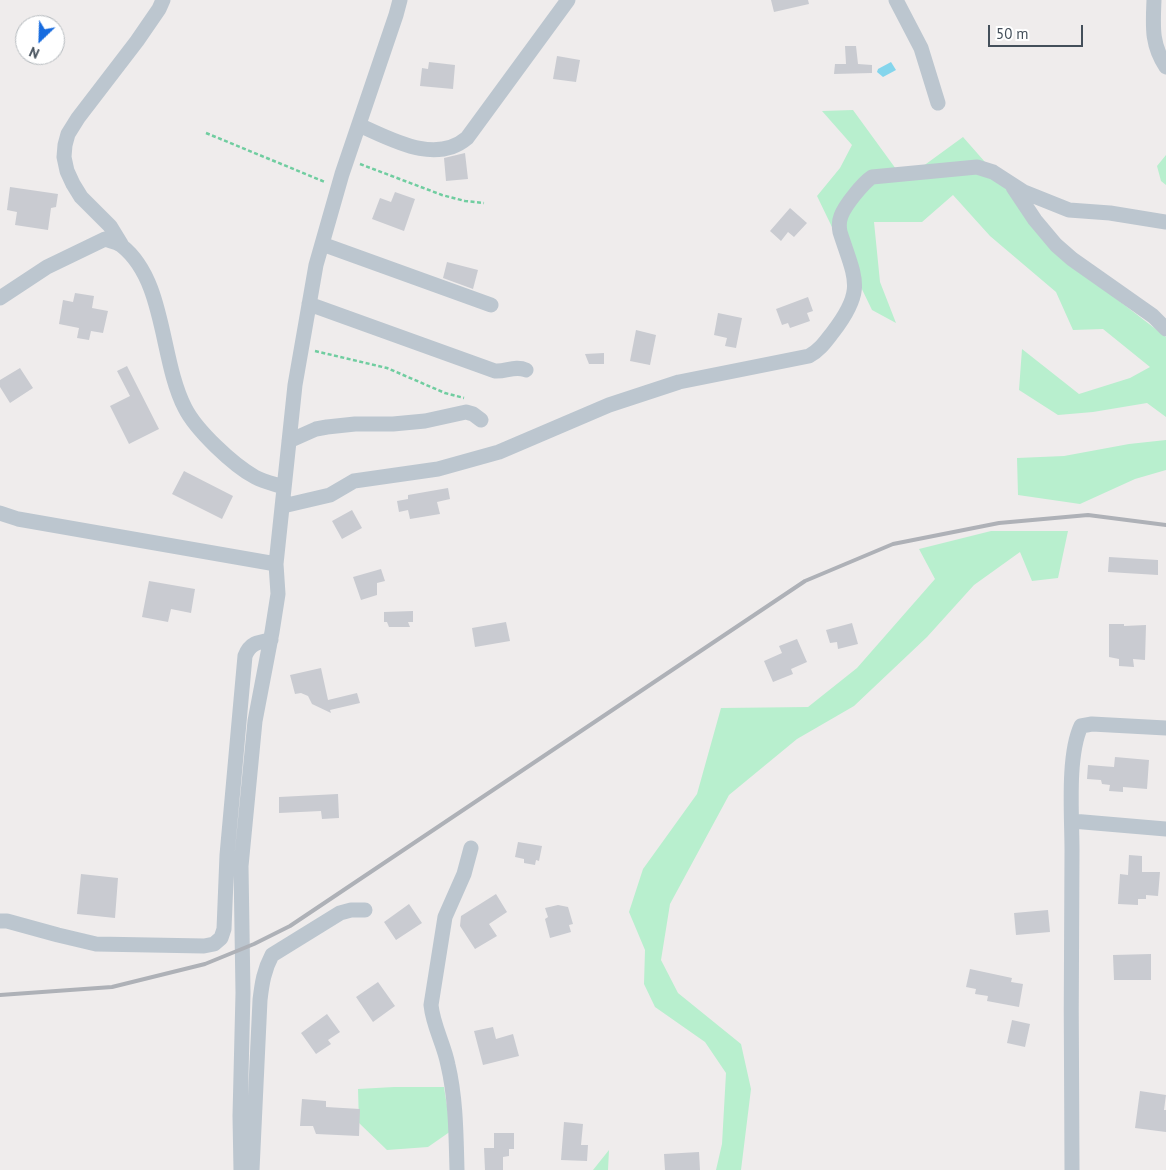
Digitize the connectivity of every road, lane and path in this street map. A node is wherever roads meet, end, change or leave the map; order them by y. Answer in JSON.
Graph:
{"nodes":[{"id":1,"x":163,"y":0,"type":"edge"},
{"id":2,"x":400,"y":0,"type":"edge"},
{"id":3,"x":568,"y":0,"type":"edge"},
{"id":4,"x":896,"y":0,"type":"edge"},
{"id":5,"x":1154,"y":0,"type":"edge"},
{"id":6,"x":1166,"y":67,"type":"edge"},
{"id":7,"x":938,"y":103,"type":"dead end"},
{"id":8,"x":359,"y":125,"type":"junction"},
{"id":9,"x":206,"y":133,"type":"dead end"},
{"id":10,"x":347,"y":159,"type":"junction"},
{"id":11,"x":1011,"y":184,"type":"junction"},
{"id":12,"x":338,"y":187,"type":"junction"},
{"id":13,"x":484,"y":203,"type":"dead end"},
{"id":14,"x":1166,"y":222,"type":"edge"},
{"id":15,"x":121,"y":244,"type":"junction"},
{"id":16,"x":322,"y":244,"type":"junction"},
{"id":17,"x":0,"y":298,"type":"edge"},
{"id":18,"x":309,"y":304,"type":"junction"},
{"id":19,"x":491,"y":305,"type":"dead end"},
{"id":20,"x":1166,"y":329,"type":"edge"},
{"id":21,"x":301,"y":352,"type":"junction"},
{"id":22,"x":526,"y":370,"type":"dead end"},
{"id":23,"x":469,"y":400,"type":"dead end"},
{"id":24,"x":481,"y":420,"type":"dead end"},
{"id":25,"x":289,"y":441,"type":"junction"},
{"id":26,"x":284,"y":487,"type":"junction"},
{"id":27,"x":283,"y":506,"type":"junction"},
{"id":28,"x":0,"y":513,"type":"edge"},
{"id":29,"x":276,"y":564,"type":"junction"},
{"id":30,"x":271,"y":640,"type":"junction"},
{"id":31,"x":1166,"y":728,"type":"edge"},
{"id":32,"x":1072,"y":821,"type":"junction"},
{"id":33,"x":1166,"y":829,"type":"edge"},
{"id":34,"x":471,"y":848,"type":"dead end"},
{"id":35,"x":365,"y":910,"type":"dead end"},
{"id":36,"x":0,"y":922,"type":"edge"},
{"id":37,"x":241,"y":1170,"type":"edge"},
{"id":38,"x":252,"y":1170,"type":"edge"},
{"id":39,"x":457,"y":1170,"type":"edge"},
{"id":40,"x":1072,"y":1170,"type":"edge"}],
"edges":[{"from":1,"to":15,"type":"street"},
{"from":2,"to":8,"type":"street"},
{"from":3,"to":8,"type":"street"},
{"from":4,"to":7,"type":"street"},
{"from":5,"to":6,"type":"street"},
{"from":8,"to":10,"type":"street"},
{"from":9,"to":12,"type":"path"},
{"from":10,"to":12,"type":"street"},
{"from":10,"to":13,"type":"path"},
{"from":11,"to":14,"type":"street"},
{"from":11,"to":20,"type":"street"},
{"from":11,"to":27,"type":"street"},
{"from":12,"to":16,"type":"street"},
{"from":15,"to":17,"type":"street"},
{"from":15,"to":26,"type":"street"},
{"from":16,"to":18,"type":"street"},
{"from":16,"to":19,"type":"street"},
{"from":18,"to":21,"type":"street"},
{"from":18,"to":22,"type":"street"},
{"from":21,"to":23,"type":"path"},
{"from":21,"to":25,"type":"street"},
{"from":24,"to":25,"type":"street"},
{"from":25,"to":26,"type":"street"},
{"from":26,"to":27,"type":"street"},
{"from":27,"to":29,"type":"street"},
{"from":28,"to":29,"type":"street"},
{"from":29,"to":30,"type":"street"},
{"from":30,"to":36,"type":"street"},
{"from":30,"to":37,"type":"street"},
{"from":31,"to":32,"type":"street"},
{"from":32,"to":33,"type":"street"},
{"from":32,"to":40,"type":"street"},
{"from":34,"to":39,"type":"street"},
{"from":35,"to":38,"type":"street"}]}
